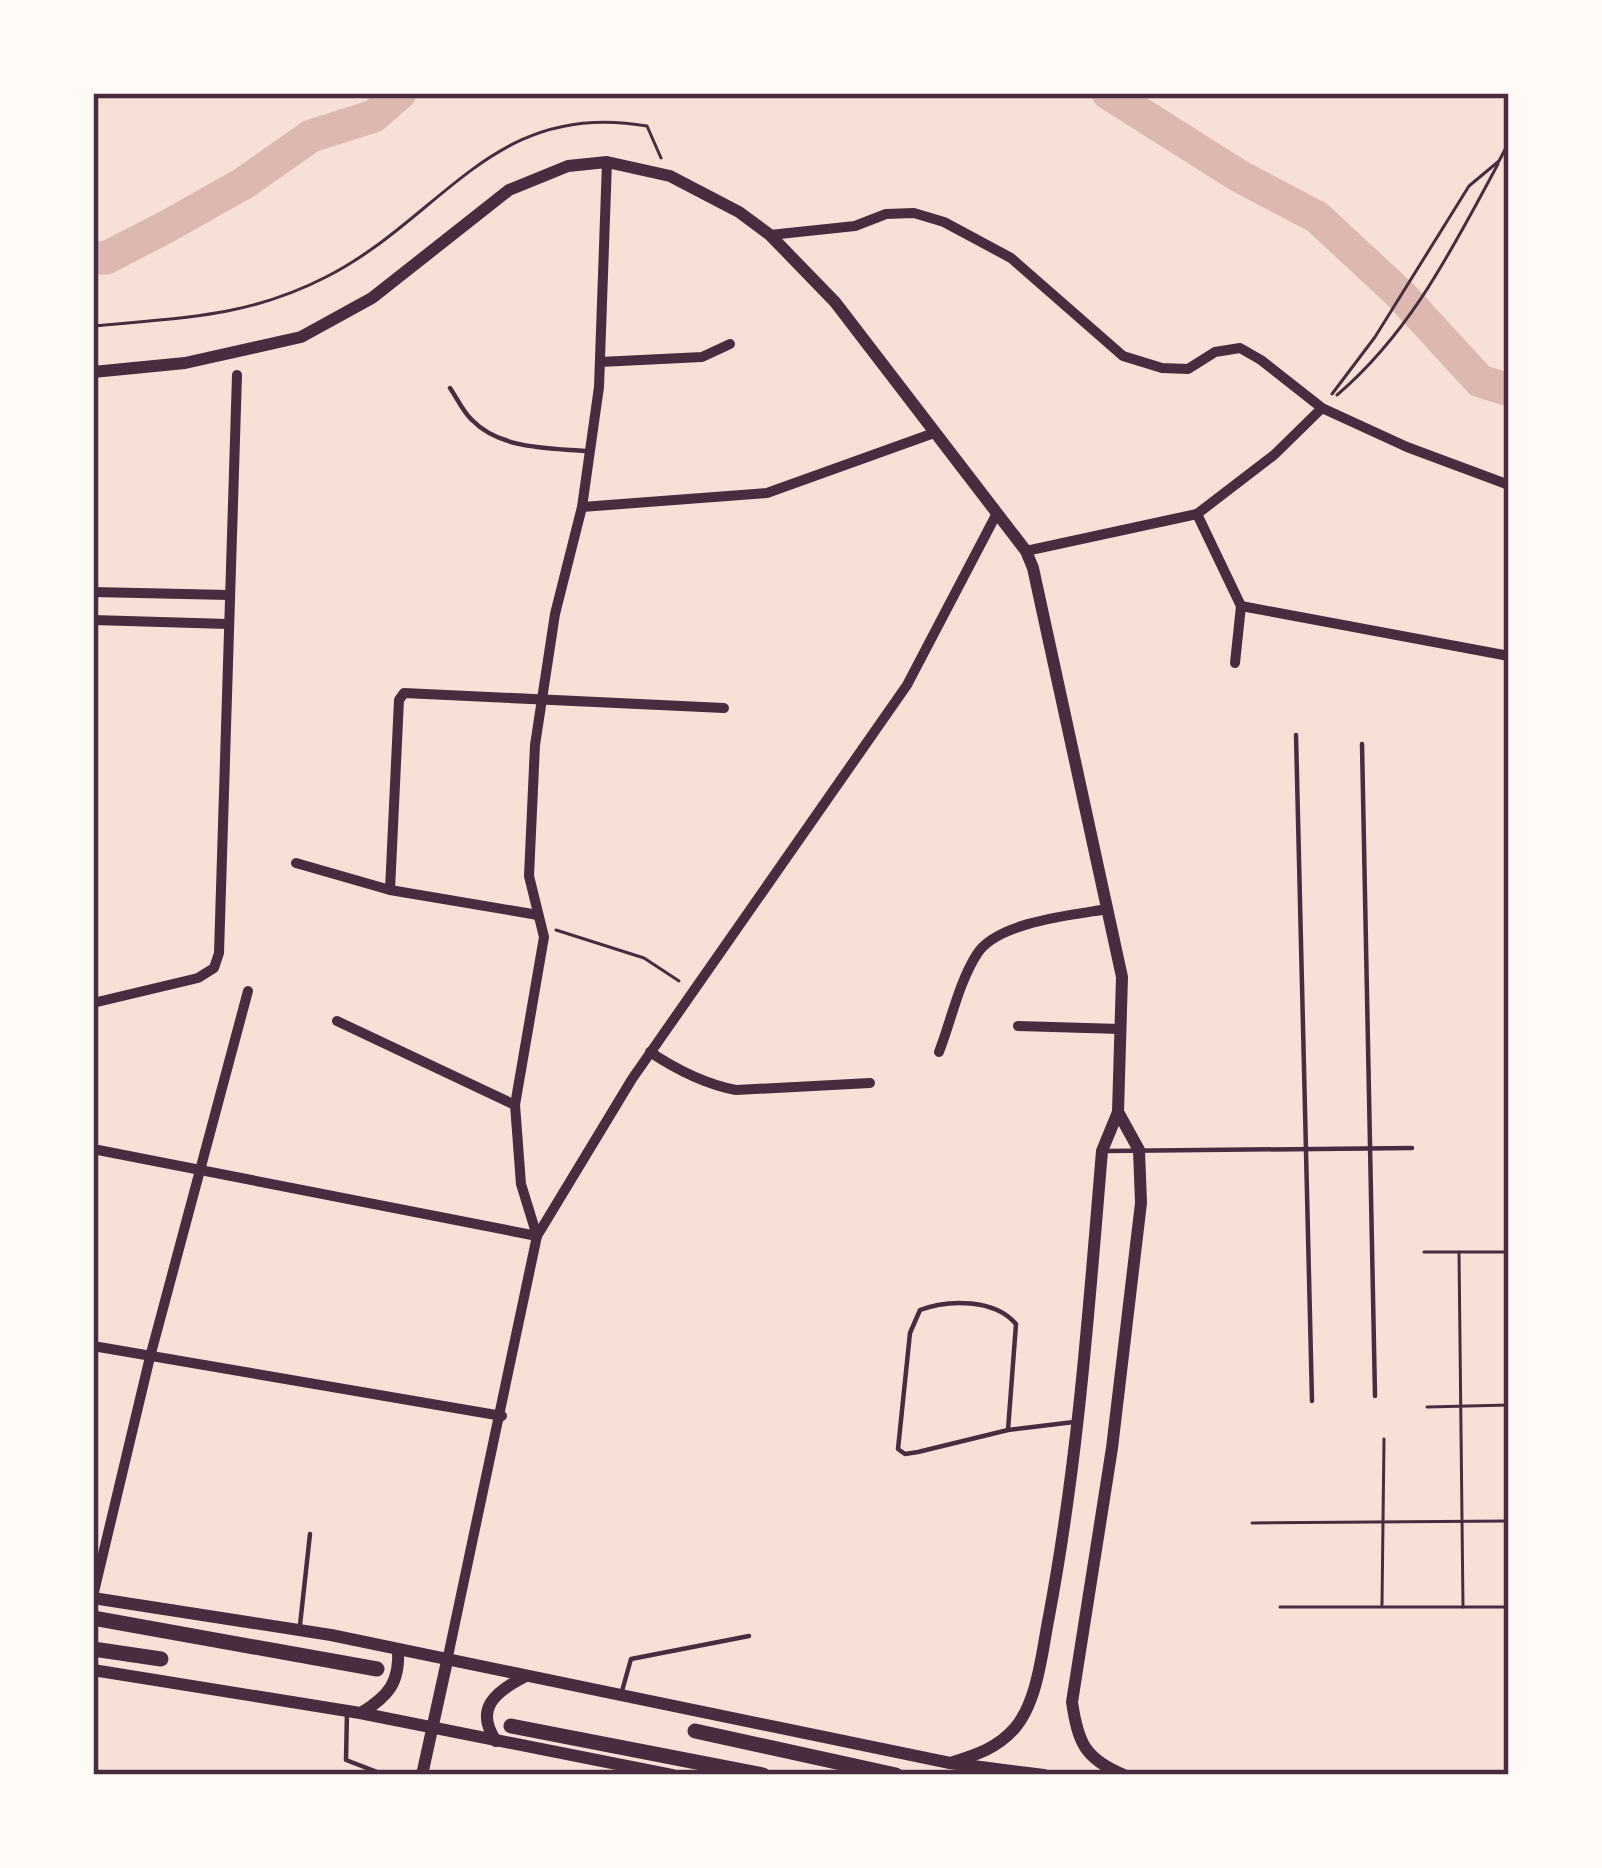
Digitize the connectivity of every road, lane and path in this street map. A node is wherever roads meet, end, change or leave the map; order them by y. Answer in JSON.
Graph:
{"nodes":[{"id":1,"x":1509,"y":142,"type":"edge"},
{"id":2,"x":1499,"y":161,"type":"junction"},
{"id":3,"x":607,"y":162,"type":"junction"},
{"id":4,"x":670,"y":176,"type":"junction"},
{"id":5,"x":770,"y":235,"type":"junction"},
{"id":6,"x":93,"y":326,"type":"edge"},
{"id":7,"x":730,"y":344,"type":"dead end"},
{"id":8,"x":600,"y":362,"type":"junction"},
{"id":9,"x":93,"y":372,"type":"edge"},
{"id":10,"x":237,"y":375,"type":"dead end"},
{"id":11,"x":450,"y":388,"type":"dead end"},
{"id":12,"x":1322,"y":408,"type":"junction"},
{"id":13,"x":934,"y":433,"type":"junction"},
{"id":14,"x":591,"y":451,"type":"junction"},
{"id":15,"x":1509,"y":485,"type":"edge"},
{"id":16,"x":581,"y":507,"type":"junction"},
{"id":17,"x":1197,"y":514,"type":"junction"},
{"id":18,"x":996,"y":515,"type":"junction"},
{"id":19,"x":1027,"y":550,"type":"junction"},
{"id":20,"x":93,"y":592,"type":"edge"},
{"id":21,"x":230,"y":595,"type":"junction"},
{"id":22,"x":1241,"y":606,"type":"junction"},
{"id":23,"x":93,"y":620,"type":"edge"},
{"id":24,"x":228,"y":624,"type":"junction"},
{"id":25,"x":1509,"y":656,"type":"edge"},
{"id":26,"x":1234,"y":663,"type":"dead end"},
{"id":27,"x":540,"y":698,"type":"junction"},
{"id":28,"x":724,"y":708,"type":"dead end"},
{"id":29,"x":1296,"y":734,"type":"dead end"},
{"id":30,"x":1362,"y":744,"type":"dead end"},
{"id":31,"x":296,"y":863,"type":"dead end"},
{"id":32,"x":390,"y":890,"type":"junction"},
{"id":33,"x":1108,"y":909,"type":"junction"},
{"id":34,"x":541,"y":920,"type":"junction"},
{"id":35,"x":248,"y":991,"type":"dead end"},
{"id":36,"x":694,"y":992,"type":"junction"},
{"id":37,"x":93,"y":1004,"type":"edge"},
{"id":38,"x":337,"y":1021,"type":"dead end"},
{"id":39,"x":1018,"y":1026,"type":"dead end"},
{"id":40,"x":1120,"y":1029,"type":"junction"},
{"id":41,"x":650,"y":1052,"type":"junction"},
{"id":42,"x":939,"y":1052,"type":"dead end"},
{"id":43,"x":870,"y":1083,"type":"dead end"},
{"id":44,"x":515,"y":1105,"type":"junction"},
{"id":45,"x":1118,"y":1112,"type":"junction"},
{"id":46,"x":1368,"y":1148,"type":"junction"},
{"id":47,"x":1412,"y":1148,"type":"dead end"},
{"id":48,"x":93,"y":1149,"type":"edge"},
{"id":49,"x":1138,"y":1150,"type":"junction"},
{"id":50,"x":1307,"y":1150,"type":"junction"},
{"id":51,"x":1102,"y":1151,"type":"junction"},
{"id":52,"x":199,"y":1170,"type":"junction"},
{"id":53,"x":537,"y":1236,"type":"junction"},
{"id":54,"x":1424,"y":1252,"type":"dead end"},
{"id":55,"x":1459,"y":1252,"type":"junction"},
{"id":56,"x":1509,"y":1252,"type":"edge"},
{"id":57,"x":93,"y":1346,"type":"edge"},
{"id":58,"x":150,"y":1357,"type":"junction"},
{"id":59,"x":1376,"y":1396,"type":"dead end"},
{"id":60,"x":1312,"y":1401,"type":"dead end"},
{"id":61,"x":1461,"y":1406,"type":"junction"},
{"id":62,"x":1509,"y":1406,"type":"edge"},
{"id":63,"x":1426,"y":1407,"type":"dead end"},
{"id":64,"x":502,"y":1416,"type":"junction"},
{"id":65,"x":1079,"y":1422,"type":"junction"},
{"id":66,"x":1008,"y":1430,"type":"junction"},
{"id":67,"x":1384,"y":1439,"type":"dead end"},
{"id":68,"x":1509,"y":1521,"type":"edge"},
{"id":69,"x":1383,"y":1522,"type":"junction"},
{"id":70,"x":1462,"y":1522,"type":"junction"},
{"id":71,"x":1252,"y":1523,"type":"dead end"},
{"id":72,"x":310,"y":1534,"type":"dead end"},
{"id":73,"x":93,"y":1597,"type":"edge"},
{"id":74,"x":1382,"y":1606,"type":"junction"},
{"id":75,"x":1463,"y":1606,"type":"junction"},
{"id":76,"x":1280,"y":1607,"type":"dead end"},
{"id":77,"x":1509,"y":1607,"type":"edge"},
{"id":78,"x":93,"y":1618,"type":"edge"},
{"id":79,"x":299,"y":1630,"type":"junction"},
{"id":80,"x":749,"y":1636,"type":"dead end"},
{"id":81,"x":93,"y":1649,"type":"edge"},
{"id":82,"x":398,"y":1649,"type":"junction"},
{"id":83,"x":161,"y":1659,"type":"dead end"},
{"id":84,"x":447,"y":1661,"type":"junction"},
{"id":85,"x":377,"y":1669,"type":"dead end"},
{"id":86,"x":93,"y":1670,"type":"edge"},
{"id":87,"x":525,"y":1677,"type":"junction"},
{"id":88,"x":621,"y":1697,"type":"junction"},
{"id":89,"x":354,"y":1712,"type":"junction"},
{"id":90,"x":511,"y":1726,"type":"dead end"},
{"id":91,"x":432,"y":1728,"type":"junction"},
{"id":92,"x":695,"y":1731,"type":"dead end"},
{"id":93,"x":496,"y":1741,"type":"junction"},
{"id":94,"x":950,"y":1763,"type":"junction"},
{"id":95,"x":385,"y":1775,"type":"edge"},
{"id":96,"x":422,"y":1775,"type":"edge"},
{"id":97,"x":672,"y":1775,"type":"edge"},
{"id":98,"x":763,"y":1775,"type":"edge"},
{"id":99,"x":896,"y":1775,"type":"edge"},
{"id":100,"x":1044,"y":1775,"type":"edge"},
{"id":101,"x":1124,"y":1775,"type":"edge"}],
"edges":[{"from":1,"to":2,"type":"path"},
{"from":2,"to":12,"type":"path"},
{"from":2,"to":12,"type":"path"},
{"from":3,"to":4,"type":"street"},
{"from":3,"to":8,"type":"street"},
{"from":3,"to":9,"type":"street"},
{"from":4,"to":5,"type":"street"},
{"from":4,"to":6,"type":"path"},
{"from":5,"to":12,"type":"street"},
{"from":5,"to":13,"type":"street"},
{"from":7,"to":8,"type":"street"},
{"from":8,"to":14,"type":"street"},
{"from":10,"to":21,"type":"street"},
{"from":11,"to":14,"type":"lane"},
{"from":12,"to":15,"type":"street"},
{"from":12,"to":17,"type":"street"},
{"from":13,"to":16,"type":"street"},
{"from":13,"to":18,"type":"street"},
{"from":14,"to":16,"type":"street"},
{"from":16,"to":27,"type":"street"},
{"from":17,"to":19,"type":"street"},
{"from":17,"to":22,"type":"street"},
{"from":18,"to":19,"type":"street"},
{"from":18,"to":36,"type":"street"},
{"from":19,"to":33,"type":"street"},
{"from":20,"to":21,"type":"street"},
{"from":21,"to":24,"type":"street"},
{"from":22,"to":25,"type":"street"},
{"from":22,"to":26,"type":"street"},
{"from":23,"to":24,"type":"street"},
{"from":24,"to":37,"type":"street"},
{"from":27,"to":28,"type":"street"},
{"from":27,"to":32,"type":"street"},
{"from":27,"to":34,"type":"street"},
{"from":29,"to":50,"type":"lane"},
{"from":30,"to":46,"type":"lane"},
{"from":31,"to":32,"type":"street"},
{"from":32,"to":34,"type":"street"},
{"from":33,"to":40,"type":"street"},
{"from":33,"to":42,"type":"street"},
{"from":34,"to":36,"type":"path"},
{"from":34,"to":44,"type":"street"},
{"from":35,"to":52,"type":"street"},
{"from":36,"to":41,"type":"street"},
{"from":38,"to":44,"type":"street"},
{"from":39,"to":40,"type":"street"},
{"from":40,"to":45,"type":"street"},
{"from":41,"to":43,"type":"street"},
{"from":41,"to":53,"type":"street"},
{"from":44,"to":53,"type":"street"},
{"from":45,"to":49,"type":"street"},
{"from":45,"to":51,"type":"street"},
{"from":46,"to":47,"type":"lane"},
{"from":46,"to":50,"type":"lane"},
{"from":46,"to":59,"type":"lane"},
{"from":48,"to":52,"type":"street"},
{"from":49,"to":50,"type":"lane"},
{"from":49,"to":51,"type":"lane"},
{"from":49,"to":101,"type":"street"},
{"from":50,"to":60,"type":"lane"},
{"from":51,"to":65,"type":"street"},
{"from":52,"to":53,"type":"street"},
{"from":52,"to":58,"type":"street"},
{"from":53,"to":64,"type":"street"},
{"from":54,"to":55,"type":"path"},
{"from":55,"to":56,"type":"path"},
{"from":55,"to":61,"type":"path"},
{"from":57,"to":58,"type":"street"},
{"from":58,"to":64,"type":"street"},
{"from":58,"to":73,"type":"street"},
{"from":61,"to":62,"type":"path"},
{"from":61,"to":63,"type":"path"},
{"from":61,"to":70,"type":"path"},
{"from":64,"to":84,"type":"street"},
{"from":65,"to":66,"type":"lane"},
{"from":65,"to":94,"type":"street"},
{"from":66,"to":66,"type":"lane"},
{"from":67,"to":69,"type":"path"},
{"from":68,"to":70,"type":"path"},
{"from":69,"to":70,"type":"path"},
{"from":69,"to":71,"type":"path"},
{"from":69,"to":74,"type":"path"},
{"from":70,"to":75,"type":"path"},
{"from":72,"to":79,"type":"lane"},
{"from":73,"to":79,"type":"street"},
{"from":74,"to":75,"type":"path"},
{"from":74,"to":76,"type":"path"},
{"from":75,"to":77,"type":"path"},
{"from":78,"to":85,"type":"main road"},
{"from":79,"to":82,"type":"street"},
{"from":80,"to":88,"type":"lane"},
{"from":81,"to":83,"type":"main road"},
{"from":82,"to":84,"type":"street"},
{"from":82,"to":89,"type":"street"},
{"from":84,"to":87,"type":"street"},
{"from":84,"to":91,"type":"street"},
{"from":86,"to":89,"type":"street"},
{"from":87,"to":88,"type":"street"},
{"from":87,"to":93,"type":"street"},
{"from":88,"to":94,"type":"street"},
{"from":89,"to":91,"type":"street"},
{"from":89,"to":95,"type":"lane"},
{"from":90,"to":98,"type":"main road"},
{"from":91,"to":93,"type":"street"},
{"from":91,"to":96,"type":"street"},
{"from":92,"to":99,"type":"main road"},
{"from":93,"to":97,"type":"street"},
{"from":94,"to":100,"type":"street"}]}
